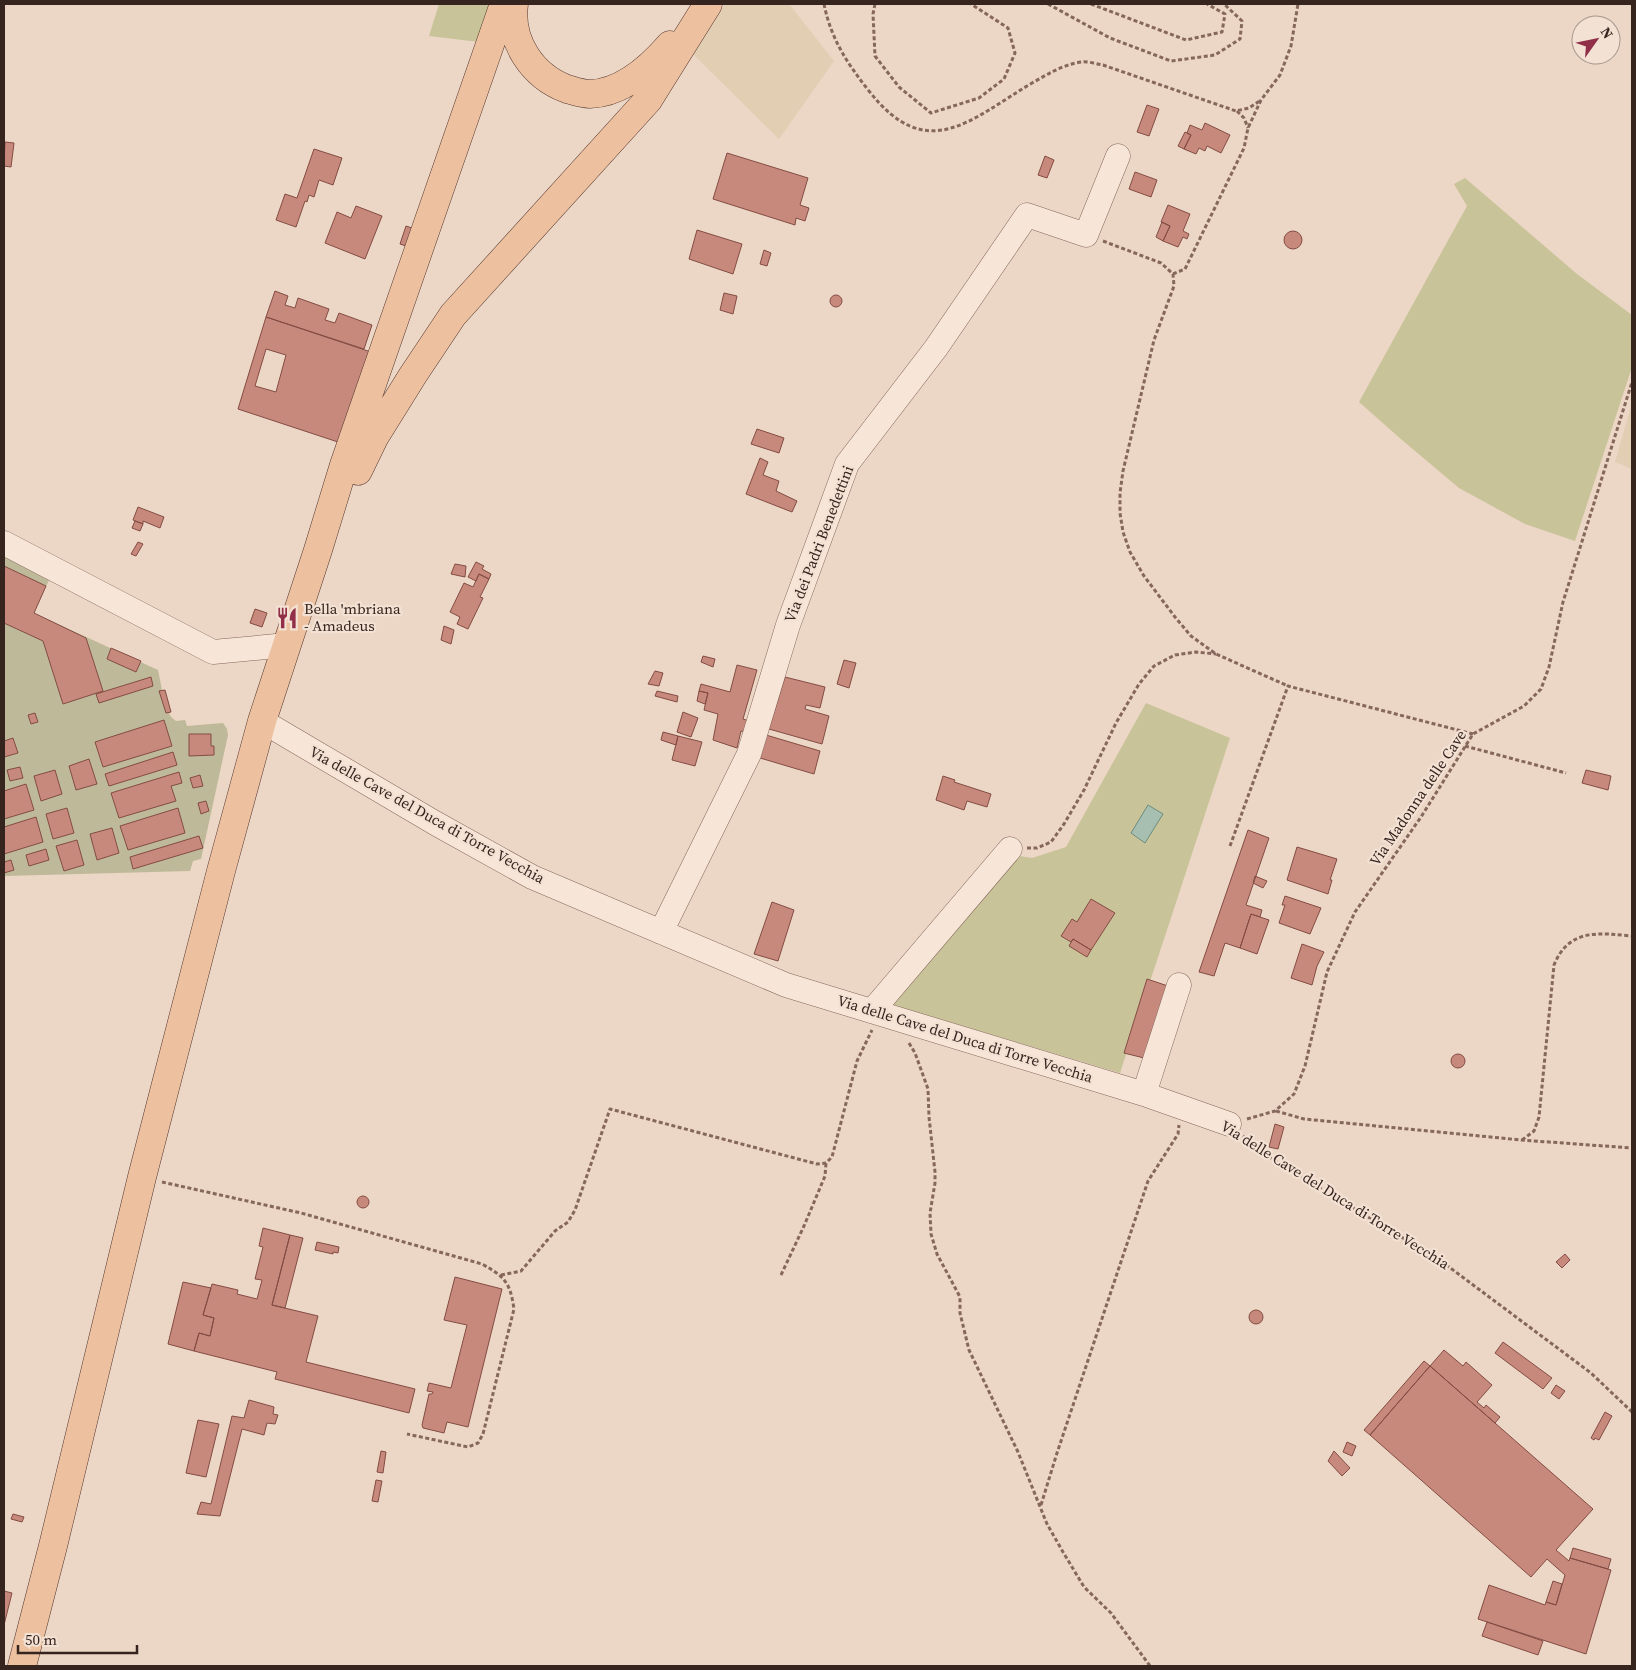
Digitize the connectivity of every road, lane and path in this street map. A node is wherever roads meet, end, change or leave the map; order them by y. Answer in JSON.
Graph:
{"nodes":[{"id":1,"x":504,"y":4,"type":"edge"},
{"id":2,"x":514,"y":4,"type":"edge"},
{"id":3,"x":707,"y":4,"type":"edge"},
{"id":4,"x":824,"y":4,"type":"edge"},
{"id":5,"x":875,"y":4,"type":"edge"},
{"id":6,"x":971,"y":4,"type":"edge"},
{"id":7,"x":1048,"y":4,"type":"edge"},
{"id":8,"x":1091,"y":4,"type":"edge"},
{"id":9,"x":1207,"y":4,"type":"edge"},
{"id":10,"x":1224,"y":4,"type":"edge"},
{"id":11,"x":1298,"y":4,"type":"edge"},
{"id":12,"x":1261,"y":100,"type":"junction"},
{"id":13,"x":1236,"y":111,"type":"junction"},
{"id":14,"x":1248,"y":128,"type":"junction"},
{"id":15,"x":1118,"y":156,"type":"dead end"},
{"id":16,"x":1086,"y":235,"type":"junction"},
{"id":17,"x":1173,"y":274,"type":"junction"},
{"id":18,"x":400,"y":303,"type":"junction"},
{"id":19,"x":438,"y":336,"type":"junction"},
{"id":20,"x":1632,"y":382,"type":"edge"},
{"id":21,"x":4,"y":543,"type":"edge"},
{"id":22,"x":318,"y":550,"type":"junction"},
{"id":23,"x":287,"y":645,"type":"junction"},
{"id":24,"x":1216,"y":654,"type":"junction"},
{"id":25,"x":1288,"y":686,"type":"junction"},
{"id":26,"x":262,"y":721,"type":"junction"},
{"id":27,"x":1473,"y":734,"type":"junction"},
{"id":28,"x":1465,"y":746,"type":"junction"},
{"id":29,"x":1566,"y":773,"type":"dead end"},
{"id":30,"x":1230,"y":846,"type":"dead end"},
{"id":31,"x":1010,"y":849,"type":"joint"},
{"id":32,"x":662,"y":932,"type":"junction"},
{"id":33,"x":1632,"y":936,"type":"edge"},
{"id":34,"x":1179,"y":985,"type":"dead end"},
{"id":35,"x":884,"y":1014,"type":"junction"},
{"id":36,"x":1144,"y":1094,"type":"junction"},
{"id":37,"x":1180,"y":1107,"type":"junction"},
{"id":38,"x":1275,"y":1111,"type":"junction"},
{"id":39,"x":1230,"y":1124,"type":"junction"},
{"id":40,"x":1521,"y":1140,"type":"junction"},
{"id":41,"x":1632,"y":1148,"type":"edge"},
{"id":42,"x":826,"y":1163,"type":"junction"},
{"id":43,"x":142,"y":1177,"type":"junction"},
{"id":44,"x":501,"y":1275,"type":"junction"},
{"id":45,"x":781,"y":1275,"type":"dead end"},
{"id":46,"x":1632,"y":1412,"type":"edge"},
{"id":47,"x":407,"y":1434,"type":"dead end"},
{"id":48,"x":1041,"y":1507,"type":"junction"},
{"id":49,"x":22,"y":1666,"type":"edge"},
{"id":50,"x":1150,"y":1666,"type":"edge"}],
"edges":[{"from":1,"to":18,"type":"main road"},
{"from":2,"to":3,"type":"main road"},
{"from":3,"to":19,"type":"main road"},
{"from":4,"to":13,"type":"path"},
{"from":5,"to":6,"type":"path"},
{"from":7,"to":10,"type":"path"},
{"from":8,"to":9,"type":"path"},
{"from":11,"to":12,"type":"path"},
{"from":12,"to":13,"type":"path"},
{"from":12,"to":14,"type":"path"},
{"from":13,"to":14,"type":"path"},
{"from":14,"to":17,"type":"path"},
{"from":15,"to":16,"type":"street"},
{"from":16,"to":17,"type":"path"},
{"from":16,"to":32,"type":"street","name":"Via dei Padri Benedettini"},
{"from":17,"to":24,"type":"path"},
{"from":18,"to":19,"type":"main road"},
{"from":18,"to":22,"type":"main road"},
{"from":19,"to":22,"type":"main road"},
{"from":20,"to":27,"type":"path","name":"Via Madonna delle Cave"},
{"from":21,"to":23,"type":"street"},
{"from":22,"to":23,"type":"main road"},
{"from":23,"to":26,"type":"main road"},
{"from":24,"to":25,"type":"path"},
{"from":24,"to":31,"type":"path"},
{"from":25,"to":27,"type":"path"},
{"from":25,"to":30,"type":"path"},
{"from":26,"to":32,"type":"street","name":"Via delle Cave del Duca di Torre Vecchia"},
{"from":26,"to":43,"type":"main road"},
{"from":27,"to":28,"type":"path","name":"Via Madonna delle Cave"},
{"from":28,"to":29,"type":"path"},
{"from":28,"to":38,"type":"path","name":"Via Madonna delle Cave"},
{"from":31,"to":35,"type":"street"},
{"from":32,"to":35,"type":"street","name":"Via delle Cave del Duca di Torre Vecchia"},
{"from":33,"to":40,"type":"path"},
{"from":34,"to":36,"type":"street"},
{"from":35,"to":36,"type":"street","name":"Via delle Cave del Duca di Torre Vecchia"},
{"from":35,"to":42,"type":"path"},
{"from":35,"to":48,"type":"path"},
{"from":36,"to":37,"type":"street","name":"Via delle Cave del Duca di Torre Vecchia"},
{"from":37,"to":39,"type":"street","name":"Via delle Cave del Duca di Torre Vecchia"},
{"from":37,"to":48,"type":"path"},
{"from":38,"to":39,"type":"path","name":"Via Madonna delle Cave"},
{"from":38,"to":40,"type":"path"},
{"from":39,"to":46,"type":"path","name":"Via delle Cave del Duca di Torre Vecchia"},
{"from":40,"to":41,"type":"path"},
{"from":42,"to":44,"type":"path"},
{"from":42,"to":45,"type":"path"},
{"from":43,"to":44,"type":"path"},
{"from":43,"to":49,"type":"main road"},
{"from":44,"to":47,"type":"path"},
{"from":48,"to":50,"type":"path"}]}
